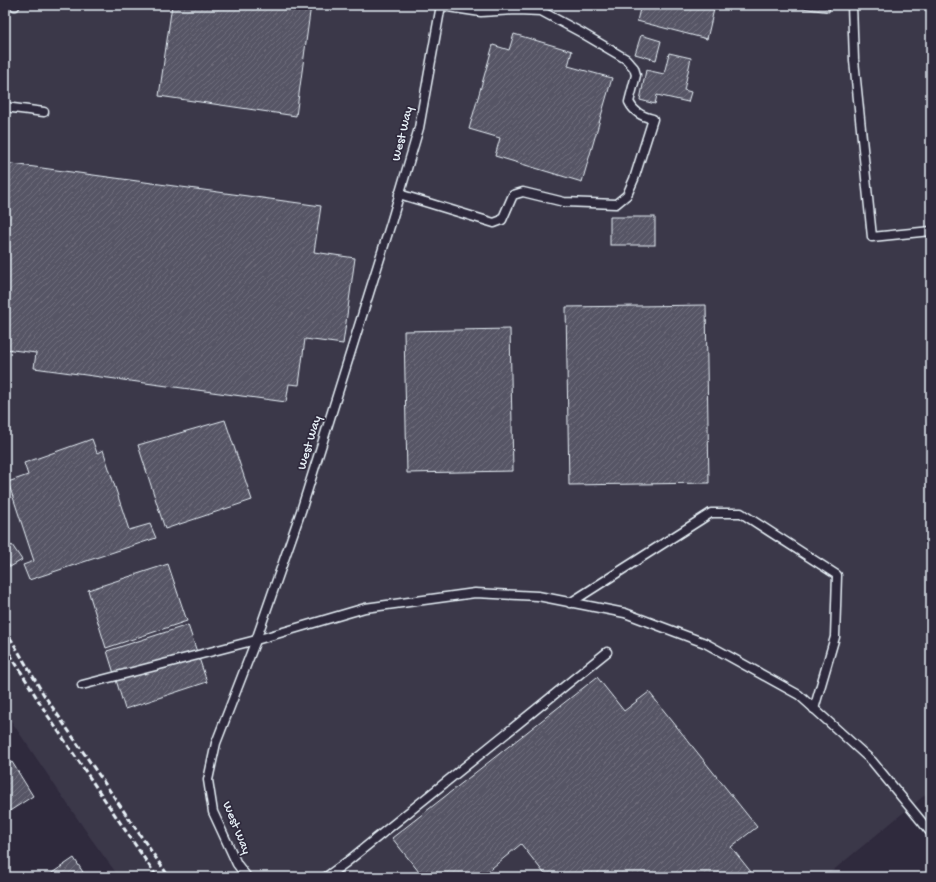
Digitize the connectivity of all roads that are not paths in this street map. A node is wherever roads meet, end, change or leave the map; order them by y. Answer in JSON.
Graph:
{"nodes":[{"id":1,"x":852,"y":5,"type":"edge"},
{"id":2,"x":441,"y":6,"type":"edge"},
{"id":3,"x":5,"y":107,"type":"edge"},
{"id":4,"x":44,"y":112,"type":"dead end"},
{"id":5,"x":399,"y":194,"type":"junction"},
{"id":6,"x":931,"y":231,"type":"edge"},
{"id":7,"x":570,"y":603,"type":"junction"},
{"id":8,"x":256,"y":640,"type":"junction"},
{"id":9,"x":607,"y":652,"type":"dead end"},
{"id":10,"x":82,"y":685,"type":"dead end"},
{"id":11,"x":814,"y":709,"type":"junction"},
{"id":12,"x":931,"y":833,"type":"edge"},
{"id":13,"x":248,"y":877,"type":"edge"},
{"id":14,"x":326,"y":877,"type":"edge"}],
"edges":[{"from":1,"to":6,"type":"lane"},
{"from":2,"to":5,"type":"lane","name":"West Way"},
{"from":2,"to":5,"type":"lane"},
{"from":3,"to":4,"type":"lane"},
{"from":5,"to":8,"type":"lane","name":"West Way"},
{"from":7,"to":8,"type":"lane"},
{"from":7,"to":11,"type":"lane"},
{"from":7,"to":11,"type":"lane"},
{"from":8,"to":10,"type":"lane"},
{"from":8,"to":13,"type":"lane","name":"West Way"},
{"from":9,"to":14,"type":"lane"},
{"from":11,"to":12,"type":"lane"}]}
